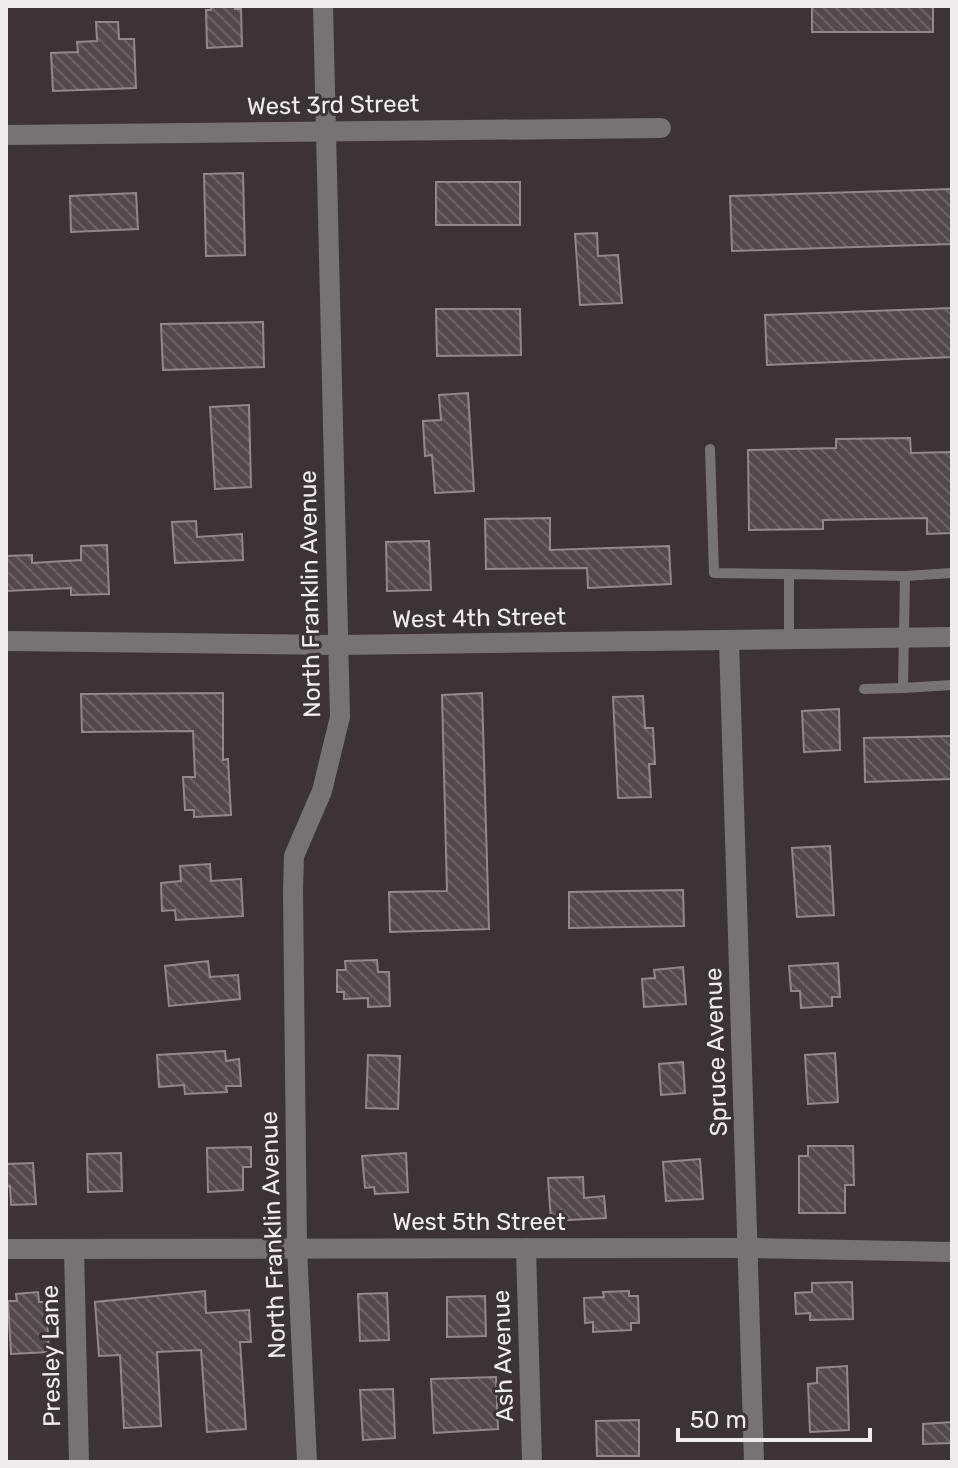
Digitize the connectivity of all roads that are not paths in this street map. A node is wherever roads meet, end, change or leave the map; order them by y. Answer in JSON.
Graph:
{"nodes":[{"id":1,"x":323,"y":6,"type":"edge"},
{"id":2,"x":661,"y":128,"type":"dead end"},
{"id":3,"x":326,"y":131,"type":"junction"},
{"id":4,"x":6,"y":135,"type":"edge"},
{"id":5,"x":710,"y":449,"type":"dead end"},
{"id":6,"x":952,"y":573,"type":"edge"},
{"id":7,"x":789,"y":574,"type":"junction"},
{"id":8,"x":905,"y":576,"type":"junction"},
{"id":9,"x":952,"y":637,"type":"edge"},
{"id":10,"x":904,"y":638,"type":"junction"},
{"id":11,"x":789,"y":639,"type":"junction"},
{"id":12,"x":6,"y":641,"type":"edge"},
{"id":13,"x":729,"y":641,"type":"junction"},
{"id":14,"x":338,"y":645,"type":"junction"},
{"id":15,"x":952,"y":685,"type":"edge"},
{"id":16,"x":903,"y":688,"type":"junction"},
{"id":17,"x":864,"y":689,"type":"dead end"},
{"id":18,"x":297,"y":1248,"type":"junction"},
{"id":19,"x":526,"y":1248,"type":"junction"},
{"id":20,"x":748,"y":1248,"type":"junction"},
{"id":21,"x":6,"y":1249,"type":"edge"},
{"id":22,"x":74,"y":1250,"type":"junction"},
{"id":23,"x":952,"y":1252,"type":"edge"},
{"id":24,"x":79,"y":1462,"type":"edge"},
{"id":25,"x":307,"y":1462,"type":"edge"},
{"id":26,"x":532,"y":1462,"type":"edge"},
{"id":27,"x":754,"y":1462,"type":"edge"}],
"edges":[{"from":1,"to":3,"type":"street","name":"North Franklin Avenue"},
{"from":2,"to":3,"type":"street","name":"West 3rd Street"},
{"from":3,"to":4,"type":"street","name":"West 3rd Street"},
{"from":3,"to":14,"type":"street","name":"North Franklin Avenue"},
{"from":5,"to":7,"type":"lane"},
{"from":6,"to":8,"type":"lane"},
{"from":7,"to":8,"type":"lane"},
{"from":7,"to":11,"type":"lane"},
{"from":8,"to":10,"type":"lane"},
{"from":9,"to":10,"type":"street","name":"West 4th Street"},
{"from":10,"to":11,"type":"street","name":"West 4th Street"},
{"from":10,"to":16,"type":"lane"},
{"from":11,"to":13,"type":"street","name":"West 4th Street"},
{"from":12,"to":14,"type":"street","name":"West 4th Street"},
{"from":13,"to":14,"type":"street","name":"West 4th Street"},
{"from":13,"to":20,"type":"street","name":"Spruce Avenue"},
{"from":14,"to":18,"type":"street","name":"North Franklin Avenue"},
{"from":15,"to":16,"type":"lane"},
{"from":16,"to":17,"type":"lane"},
{"from":18,"to":19,"type":"street","name":"West 5th Street"},
{"from":18,"to":22,"type":"street","name":"West 5th Street"},
{"from":18,"to":25,"type":"street","name":"North Franklin Avenue"},
{"from":19,"to":20,"type":"street","name":"West 5th Street"},
{"from":19,"to":26,"type":"street","name":"Ash Avenue"},
{"from":20,"to":23,"type":"street","name":"West 5th Street"},
{"from":20,"to":27,"type":"street","name":"Spruce Avenue"},
{"from":21,"to":22,"type":"street","name":"West 5th Street"},
{"from":22,"to":24,"type":"street","name":"Presley Lane"}]}
